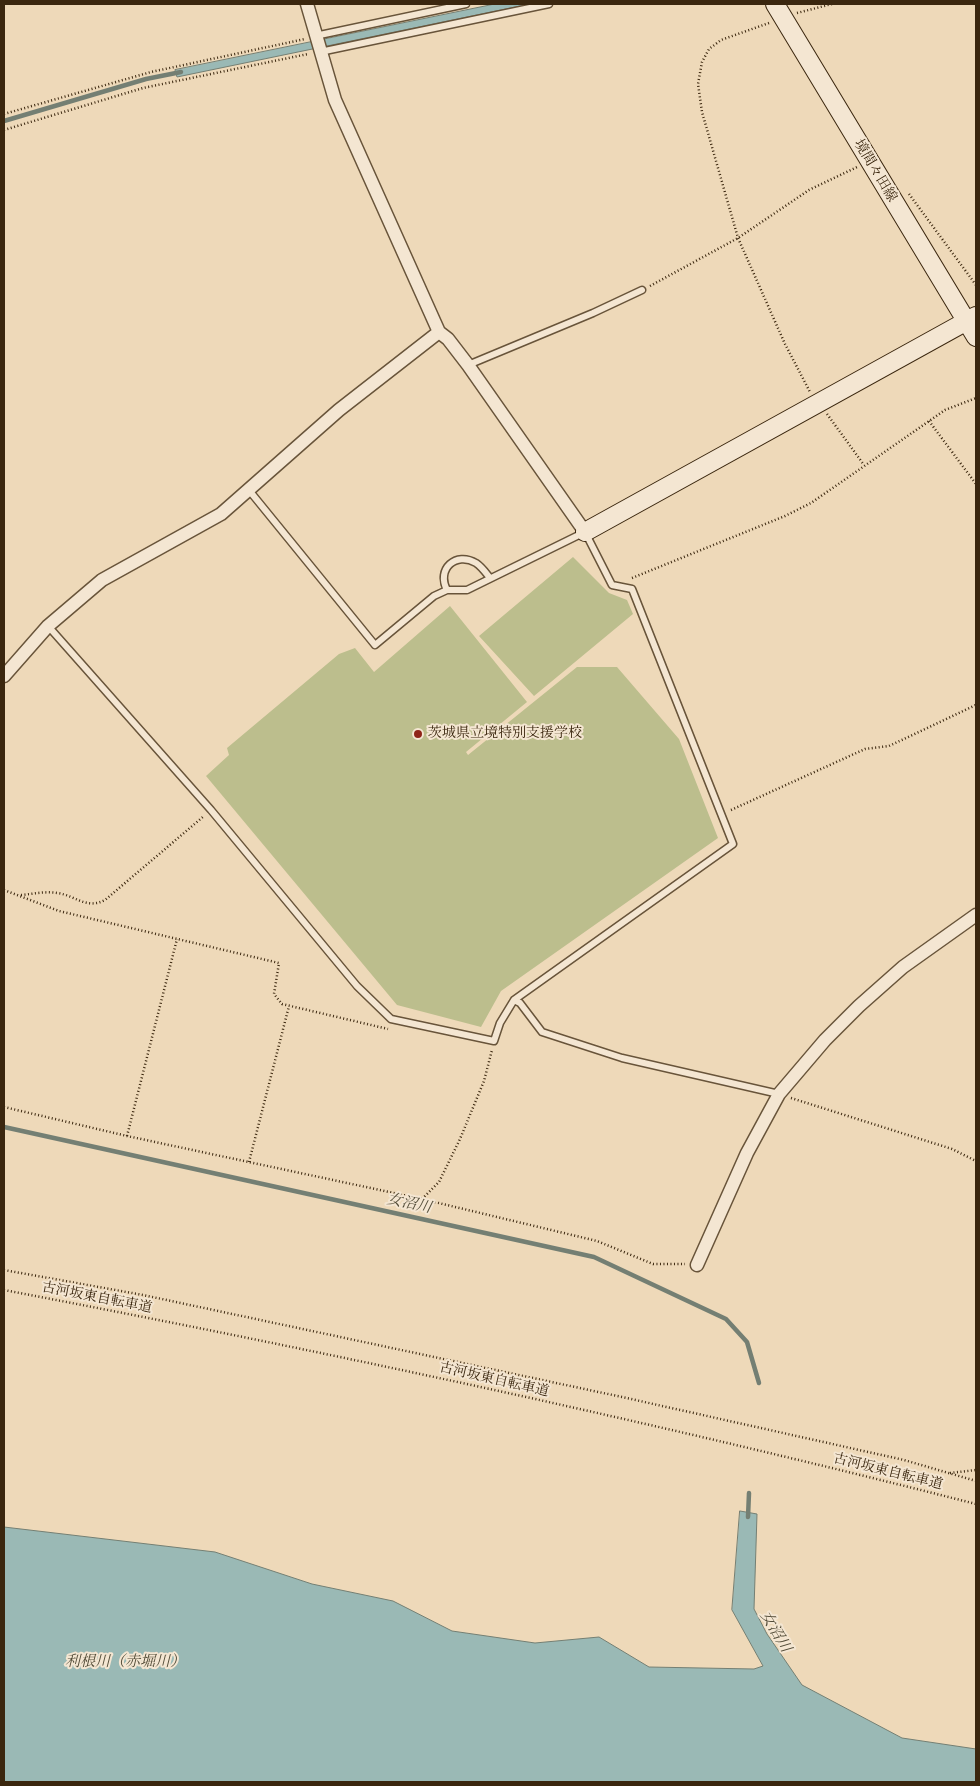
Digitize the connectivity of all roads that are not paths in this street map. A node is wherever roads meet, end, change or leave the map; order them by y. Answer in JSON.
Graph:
{"nodes":[{"id":1,"x":307,"y":4,"type":"edge"},
{"id":2,"x":466,"y":4,"type":"edge"},
{"id":3,"x":549,"y":4,"type":"edge"},
{"id":4,"x":785,"y":12,"type":"edge"},
{"id":5,"x":315,"y":36,"type":"junction"},
{"id":6,"x":319,"y":52,"type":"junction"},
{"id":7,"x":642,"y":290,"type":"road end"},
{"id":8,"x":971,"y":319,"type":"edge"},
{"id":9,"x":439,"y":332,"type":"junction"},
{"id":10,"x":976,"y":337,"type":"edge"},
{"id":11,"x":468,"y":365,"type":"junction"},
{"id":12,"x":248,"y":489,"type":"junction"},
{"id":13,"x":585,"y":532,"type":"junction"},
{"id":14,"x":490,"y":578,"type":"junction"},
{"id":15,"x":447,"y":590,"type":"junction"},
{"id":16,"x":48,"y":626,"type":"junction"},
{"id":17,"x":4,"y":676,"type":"edge"},
{"id":18,"x":976,"y":914,"type":"edge"},
{"id":19,"x":514,"y":1000,"type":"junction"},
{"id":20,"x":779,"y":1094,"type":"junction"},
{"id":21,"x":697,"y":1265,"type":"road end"}],
"edges":[{"from":1,"to":5,"type":"street"},
{"from":2,"to":5,"type":"lane"},
{"from":3,"to":6,"type":"lane"},
{"from":4,"to":8,"type":"street","name":"境間々田線"},
{"from":5,"to":6,"type":"street"},
{"from":6,"to":9,"type":"street"},
{"from":7,"to":11,"type":"lane"},
{"from":8,"to":10,"type":"street","name":"境間々田線"},
{"from":8,"to":13,"type":"street"},
{"from":9,"to":11,"type":"street"},
{"from":9,"to":12,"type":"street"},
{"from":11,"to":13,"type":"street"},
{"from":12,"to":15,"type":"lane"},
{"from":12,"to":16,"type":"street"},
{"from":13,"to":14,"type":"lane"},
{"from":13,"to":19,"type":"lane"},
{"from":14,"to":15,"type":"lane"},
{"from":14,"to":15,"type":"lane"},
{"from":16,"to":17,"type":"street"},
{"from":16,"to":19,"type":"lane"},
{"from":18,"to":20,"type":"street"},
{"from":19,"to":20,"type":"lane"},
{"from":20,"to":21,"type":"street"}]}
